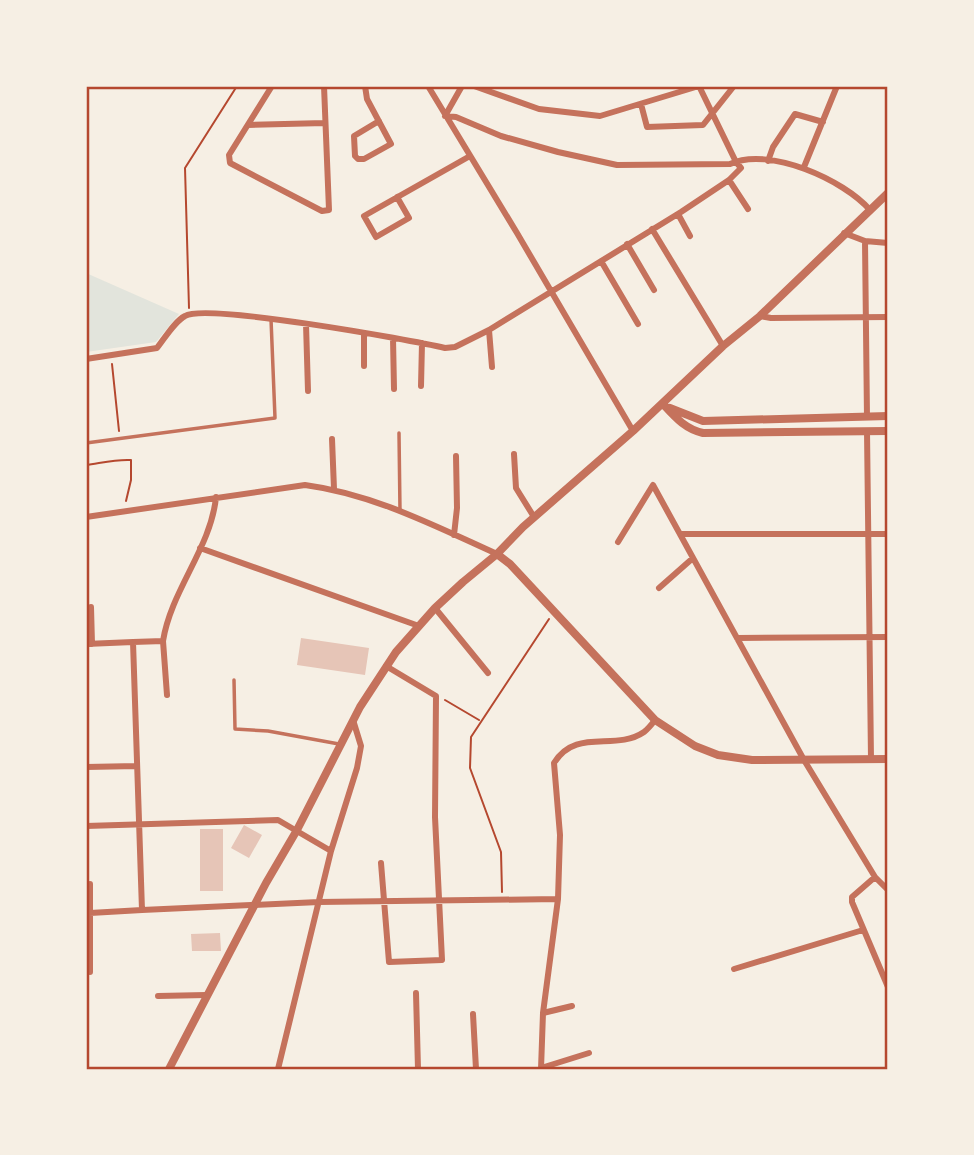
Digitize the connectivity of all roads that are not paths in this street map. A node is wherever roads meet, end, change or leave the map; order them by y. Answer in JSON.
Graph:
{"nodes":[{"id":1,"x":272,"y":86,"type":"edge"},
{"id":2,"x":324,"y":86,"type":"edge"},
{"id":3,"x":365,"y":86,"type":"edge"},
{"id":4,"x":428,"y":86,"type":"edge"},
{"id":5,"x":462,"y":86,"type":"edge"},
{"id":6,"x":474,"y":86,"type":"edge"},
{"id":7,"x":699,"y":86,"type":"edge"},
{"id":8,"x":734,"y":86,"type":"edge"},
{"id":9,"x":837,"y":86,"type":"edge"},
{"id":10,"x":640,"y":104,"type":"junction"},
{"id":11,"x":712,"y":115,"type":"junction"},
{"id":12,"x":445,"y":116,"type":"junction"},
{"id":13,"x":379,"y":121,"type":"junction"},
{"id":14,"x":823,"y":122,"type":"junction"},
{"id":15,"x":326,"y":123,"type":"junction"},
{"id":16,"x":248,"y":125,"type":"junction"},
{"id":17,"x":470,"y":156,"type":"junction"},
{"id":18,"x":768,"y":161,"type":"junction"},
{"id":19,"x":736,"y":162,"type":"junction"},
{"id":20,"x":804,"y":167,"type":"junction"},
{"id":21,"x":729,"y":180,"type":"junction"},
{"id":22,"x":888,"y":192,"type":"edge"},
{"id":23,"x":397,"y":197,"type":"junction"},
{"id":24,"x":748,"y":209,"type":"dead end"},
{"id":25,"x":870,"y":210,"type":"junction"},
{"id":26,"x":678,"y":214,"type":"junction"},
{"id":27,"x":652,"y":229,"type":"junction"},
{"id":28,"x":844,"y":233,"type":"junction"},
{"id":29,"x":690,"y":236,"type":"dead end"},
{"id":30,"x":866,"y":241,"type":"junction"},
{"id":31,"x":888,"y":243,"type":"edge"},
{"id":32,"x":627,"y":244,"type":"junction"},
{"id":33,"x":601,"y":261,"type":"junction"},
{"id":34,"x":654,"y":289,"type":"dead end"},
{"id":35,"x":551,"y":291,"type":"junction"},
{"id":36,"x":760,"y":316,"type":"junction"},
{"id":37,"x":867,"y":317,"type":"junction"},
{"id":38,"x":888,"y":317,"type":"edge"},
{"id":39,"x":271,"y":319,"type":"junction"},
{"id":40,"x":306,"y":324,"type":"junction"},
{"id":41,"x":638,"y":324,"type":"dead end"},
{"id":42,"x":489,"y":330,"type":"junction"},
{"id":43,"x":364,"y":334,"type":"junction"},
{"id":44,"x":393,"y":338,"type":"junction"},
{"id":45,"x":422,"y":343,"type":"junction"},
{"id":46,"x":723,"y":346,"type":"junction"},
{"id":47,"x":86,"y":359,"type":"edge"},
{"id":48,"x":364,"y":366,"type":"dead end"},
{"id":49,"x":492,"y":367,"type":"dead end"},
{"id":50,"x":421,"y":386,"type":"dead end"},
{"id":51,"x":394,"y":389,"type":"dead end"},
{"id":52,"x":308,"y":391,"type":"dead end"},
{"id":53,"x":663,"y":404,"type":"junction"},
{"id":54,"x":867,"y":416,"type":"junction"},
{"id":55,"x":888,"y":416,"type":"edge"},
{"id":56,"x":633,"y":431,"type":"junction"},
{"id":57,"x":867,"y":431,"type":"junction"},
{"id":58,"x":888,"y":431,"type":"edge"},
{"id":59,"x":399,"y":433,"type":"dead end"},
{"id":60,"x":332,"y":439,"type":"dead end"},
{"id":61,"x":86,"y":443,"type":"edge"},
{"id":62,"x":514,"y":454,"type":"dead end"},
{"id":63,"x":456,"y":456,"type":"dead end"},
{"id":64,"x":334,"y":489,"type":"junction"},
{"id":65,"x":216,"y":497,"type":"junction"},
{"id":66,"x":400,"y":511,"type":"junction"},
{"id":67,"x":86,"y":517,"type":"edge"},
{"id":68,"x":534,"y":517,"type":"junction"},
{"id":69,"x":680,"y":534,"type":"junction"},
{"id":70,"x":870,"y":534,"type":"junction"},
{"id":71,"x":888,"y":534,"type":"edge"},
{"id":72,"x":454,"y":535,"type":"junction"},
{"id":73,"x":618,"y":542,"type":"dead end"},
{"id":74,"x":200,"y":548,"type":"junction"},
{"id":75,"x":497,"y":554,"type":"junction"},
{"id":76,"x":693,"y":558,"type":"junction"},
{"id":77,"x":659,"y":588,"type":"dead end"},
{"id":78,"x":91,"y":607,"type":"dead end"},
{"id":79,"x":435,"y":608,"type":"junction"},
{"id":80,"x":419,"y":626,"type":"junction"},
{"id":81,"x":870,"y":636,"type":"junction"},
{"id":82,"x":888,"y":636,"type":"edge"},
{"id":83,"x":737,"y":638,"type":"junction"},
{"id":84,"x":163,"y":641,"type":"junction"},
{"id":85,"x":133,"y":642,"type":"junction"},
{"id":86,"x":89,"y":644,"type":"edge"},
{"id":87,"x":386,"y":666,"type":"junction"},
{"id":88,"x":488,"y":673,"type":"dead end"},
{"id":89,"x":234,"y":680,"type":"dead end"},
{"id":90,"x":167,"y":695,"type":"dead end"},
{"id":91,"x":353,"y":720,"type":"junction"},
{"id":92,"x":655,"y":720,"type":"junction"},
{"id":93,"x":341,"y":744,"type":"junction"},
{"id":94,"x":871,"y":759,"type":"junction"},
{"id":95,"x":888,"y":759,"type":"edge"},
{"id":96,"x":804,"y":760,"type":"junction"},
{"id":97,"x":137,"y":766,"type":"junction"},
{"id":98,"x":86,"y":767,"type":"edge"},
{"id":99,"x":141,"y":823,"type":"junction"},
{"id":100,"x":86,"y":826,"type":"edge"},
{"id":101,"x":297,"y":830,"type":"junction"},
{"id":102,"x":331,"y":850,"type":"junction"},
{"id":103,"x":381,"y":863,"type":"dead end"},
{"id":104,"x":875,"y":877,"type":"junction"},
{"id":105,"x":90,"y":884,"type":"dead end"},
{"id":106,"x":888,"y":890,"type":"edge"},
{"id":107,"x":558,"y":899,"type":"junction"},
{"id":108,"x":438,"y":900,"type":"junction"},
{"id":109,"x":319,"y":902,"type":"junction"},
{"id":110,"x":384,"y":903,"type":"junction"},
{"id":111,"x":254,"y":906,"type":"junction"},
{"id":112,"x":142,"y":910,"type":"junction"},
{"id":113,"x":88,"y":914,"type":"edge"},
{"id":114,"x":863,"y":930,"type":"junction"},
{"id":115,"x":734,"y":969,"type":"dead end"},
{"id":116,"x":90,"y":972,"type":"dead end"},
{"id":117,"x":888,"y":987,"type":"edge"},
{"id":118,"x":416,"y":993,"type":"dead end"},
{"id":119,"x":206,"y":995,"type":"junction"},
{"id":120,"x":158,"y":996,"type":"dead end"},
{"id":121,"x":572,"y":1006,"type":"dead end"},
{"id":122,"x":543,"y":1013,"type":"junction"},
{"id":123,"x":473,"y":1014,"type":"dead end"},
{"id":124,"x":589,"y":1054,"type":"dead end"},
{"id":125,"x":169,"y":1069,"type":"edge"},
{"id":126,"x":278,"y":1069,"type":"edge"},
{"id":127,"x":418,"y":1069,"type":"edge"},
{"id":128,"x":476,"y":1069,"type":"edge"},
{"id":129,"x":541,"y":1069,"type":"edge"}],
"edges":[{"from":1,"to":16,"type":"street"},
{"from":2,"to":15,"type":"street"},
{"from":3,"to":13,"type":"street"},
{"from":4,"to":12,"type":"street"},
{"from":5,"to":12,"type":"street"},
{"from":6,"to":10,"type":"street"},
{"from":7,"to":10,"type":"street"},
{"from":7,"to":11,"type":"street"},
{"from":8,"to":11,"type":"street"},
{"from":9,"to":14,"type":"street"},
{"from":10,"to":11,"type":"street"},
{"from":11,"to":19,"type":"street"},
{"from":12,"to":17,"type":"street"},
{"from":12,"to":19,"type":"street"},
{"from":13,"to":13,"type":"street"},
{"from":14,"to":18,"type":"street"},
{"from":14,"to":20,"type":"street"},
{"from":15,"to":16,"type":"street"},
{"from":15,"to":16,"type":"street"},
{"from":17,"to":23,"type":"street"},
{"from":17,"to":35,"type":"street"},
{"from":18,"to":19,"type":"street"},
{"from":18,"to":20,"type":"street"},
{"from":19,"to":21,"type":"street"},
{"from":20,"to":25,"type":"street"},
{"from":21,"to":24,"type":"street"},
{"from":21,"to":26,"type":"street"},
{"from":22,"to":25,"type":"street"},
{"from":23,"to":23,"type":"street"},
{"from":25,"to":28,"type":"street"},
{"from":26,"to":27,"type":"street"},
{"from":26,"to":29,"type":"street"},
{"from":27,"to":32,"type":"street"},
{"from":27,"to":46,"type":"street"},
{"from":28,"to":30,"type":"street"},
{"from":28,"to":36,"type":"street"},
{"from":30,"to":31,"type":"street"},
{"from":30,"to":37,"type":"street"},
{"from":32,"to":33,"type":"street"},
{"from":32,"to":34,"type":"street"},
{"from":33,"to":35,"type":"street"},
{"from":33,"to":41,"type":"street"},
{"from":35,"to":42,"type":"street"},
{"from":35,"to":56,"type":"street"},
{"from":36,"to":37,"type":"street"},
{"from":36,"to":46,"type":"street"},
{"from":37,"to":38,"type":"street"},
{"from":37,"to":54,"type":"street"},
{"from":39,"to":40,"type":"street"},
{"from":39,"to":47,"type":"street"},
{"from":39,"to":61,"type":"lane"},
{"from":40,"to":43,"type":"street"},
{"from":40,"to":52,"type":"street"},
{"from":42,"to":45,"type":"street"},
{"from":42,"to":49,"type":"street"},
{"from":43,"to":44,"type":"street"},
{"from":43,"to":48,"type":"street"},
{"from":44,"to":45,"type":"street"},
{"from":44,"to":51,"type":"street"},
{"from":45,"to":50,"type":"street"},
{"from":46,"to":53,"type":"street"},
{"from":53,"to":54,"type":"street"},
{"from":53,"to":56,"type":"street"},
{"from":53,"to":57,"type":"street"},
{"from":54,"to":55,"type":"street"},
{"from":56,"to":68,"type":"street"},
{"from":57,"to":58,"type":"street"},
{"from":57,"to":70,"type":"street"},
{"from":59,"to":66,"type":"lane"},
{"from":60,"to":64,"type":"street"},
{"from":62,"to":68,"type":"street"},
{"from":63,"to":72,"type":"street"},
{"from":64,"to":65,"type":"street"},
{"from":64,"to":66,"type":"street"},
{"from":65,"to":67,"type":"street"},
{"from":65,"to":74,"type":"street"},
{"from":66,"to":72,"type":"street"},
{"from":68,"to":75,"type":"street"},
{"from":69,"to":70,"type":"street"},
{"from":69,"to":73,"type":"street"},
{"from":69,"to":76,"type":"street"},
{"from":70,"to":71,"type":"street"},
{"from":70,"to":81,"type":"street"},
{"from":72,"to":75,"type":"street"},
{"from":74,"to":80,"type":"street"},
{"from":74,"to":84,"type":"street"},
{"from":75,"to":79,"type":"street"},
{"from":75,"to":92,"type":"street"},
{"from":76,"to":77,"type":"street"},
{"from":76,"to":83,"type":"street"},
{"from":78,"to":86,"type":"street"},
{"from":79,"to":80,"type":"street"},
{"from":79,"to":88,"type":"street"},
{"from":80,"to":87,"type":"street"},
{"from":81,"to":82,"type":"street"},
{"from":81,"to":83,"type":"street"},
{"from":81,"to":94,"type":"street"},
{"from":83,"to":96,"type":"street"},
{"from":84,"to":85,"type":"street"},
{"from":84,"to":90,"type":"street"},
{"from":85,"to":86,"type":"street"},
{"from":85,"to":97,"type":"street"},
{"from":87,"to":91,"type":"street"},
{"from":87,"to":108,"type":"street"},
{"from":89,"to":93,"type":"lane"},
{"from":91,"to":93,"type":"street"},
{"from":91,"to":102,"type":"street"},
{"from":92,"to":96,"type":"street"},
{"from":92,"to":107,"type":"street"},
{"from":93,"to":101,"type":"street"},
{"from":94,"to":95,"type":"street"},
{"from":94,"to":96,"type":"street"},
{"from":96,"to":104,"type":"street"},
{"from":97,"to":98,"type":"street"},
{"from":97,"to":99,"type":"street"},
{"from":99,"to":100,"type":"street"},
{"from":99,"to":101,"type":"street"},
{"from":99,"to":112,"type":"street"},
{"from":101,"to":102,"type":"street"},
{"from":101,"to":111,"type":"street"},
{"from":102,"to":109,"type":"street"},
{"from":103,"to":110,"type":"street"},
{"from":104,"to":106,"type":"street"},
{"from":104,"to":114,"type":"street"},
{"from":105,"to":113,"type":"street"},
{"from":107,"to":108,"type":"street"},
{"from":107,"to":122,"type":"street"},
{"from":108,"to":110,"type":"street"},
{"from":108,"to":110,"type":"street"},
{"from":109,"to":110,"type":"street"},
{"from":109,"to":111,"type":"street"},
{"from":109,"to":126,"type":"street"},
{"from":111,"to":112,"type":"street"},
{"from":111,"to":119,"type":"street"},
{"from":112,"to":113,"type":"street"},
{"from":113,"to":116,"type":"street"},
{"from":114,"to":115,"type":"street"},
{"from":114,"to":117,"type":"street"},
{"from":118,"to":127,"type":"street"},
{"from":119,"to":120,"type":"street"},
{"from":119,"to":125,"type":"street"},
{"from":121,"to":122,"type":"street"},
{"from":122,"to":129,"type":"street"},
{"from":123,"to":128,"type":"street"},
{"from":124,"to":129,"type":"street"}]}
